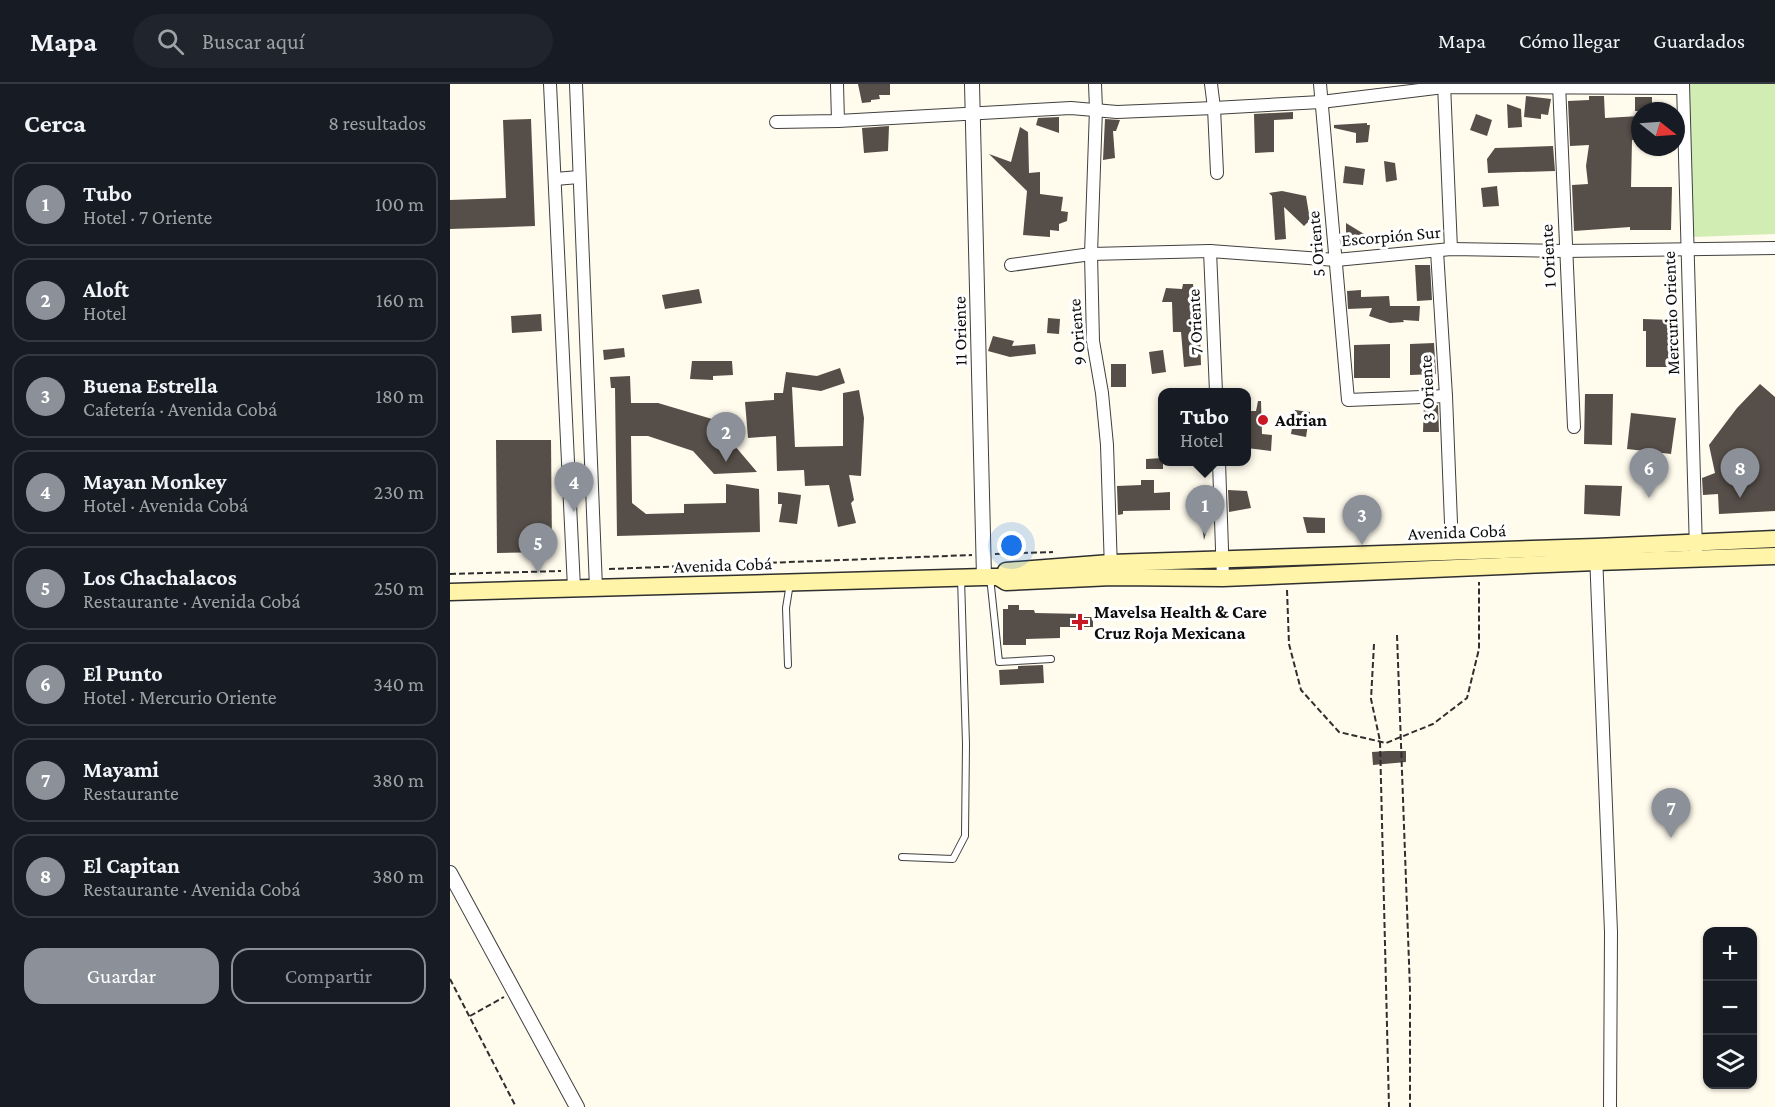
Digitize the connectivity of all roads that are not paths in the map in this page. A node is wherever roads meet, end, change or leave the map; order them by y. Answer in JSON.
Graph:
{"nodes":[{"id":1,"x":550,"y":84,"type":"edge"},
{"id":2,"x":576,"y":84,"type":"edge"},
{"id":3,"x":837,"y":84,"type":"edge"},
{"id":4,"x":972,"y":84,"type":"edge"},
{"id":5,"x":1095,"y":84,"type":"edge"},
{"id":6,"x":1211,"y":84,"type":"edge"},
{"id":7,"x":1320,"y":84,"type":"edge"},
{"id":8,"x":1559,"y":85,"type":"edge"},
{"id":9,"x":1444,"y":86,"type":"edge"},
{"id":10,"x":1683,"y":86,"type":"edge"},
{"id":11,"x":1321,"y":102,"type":"junction"},
{"id":12,"x":1214,"y":108,"type":"junction"},
{"id":13,"x":1096,"y":110,"type":"junction"},
{"id":14,"x":974,"y":113,"type":"junction"},
{"id":15,"x":838,"y":121,"type":"junction"},
{"id":16,"x":776,"y":122,"type":"dead end"},
{"id":17,"x":1216,"y":173,"type":"dead end"},
{"id":18,"x":579,"y":177,"type":"junction"},
{"id":19,"x":555,"y":180,"type":"junction"},
{"id":20,"x":1775,"y":248,"type":"edge"},
{"id":21,"x":1451,"y":249,"type":"junction"},
{"id":22,"x":1688,"y":250,"type":"junction"},
{"id":23,"x":1210,"y":251,"type":"junction"},
{"id":24,"x":1437,"y":251,"type":"junction"},
{"id":25,"x":1565,"y":251,"type":"junction"},
{"id":26,"x":1091,"y":254,"type":"junction"},
{"id":27,"x":1336,"y":260,"type":"junction"},
{"id":28,"x":1011,"y":265,"type":"dead end"},
{"id":29,"x":1216,"y":388,"type":"edge"},
{"id":30,"x":1446,"y":396,"type":"junction"},
{"id":31,"x":1574,"y":427,"type":"dead end"},
{"id":32,"x":1219,"y":466,"type":"edge"},
{"id":33,"x":1451,"y":523,"type":"dead end"},
{"id":34,"x":1775,"y":539,"type":"edge"},
{"id":35,"x":1695,"y":542,"type":"junction"},
{"id":36,"x":1596,"y":554,"type":"junction"},
{"id":37,"x":1775,"y":556,"type":"edge"},
{"id":38,"x":1696,"y":559,"type":"junction"},
{"id":39,"x":1223,"y":561,"type":"junction"},
{"id":40,"x":1111,"y":570,"type":"junction"},
{"id":41,"x":961,"y":577,"type":"junction"},
{"id":42,"x":990,"y":577,"type":"junction"},
{"id":43,"x":1223,"y":578,"type":"junction"},
{"id":44,"x":790,"y":582,"type":"junction"},
{"id":45,"x":574,"y":588,"type":"junction"},
{"id":46,"x":596,"y":588,"type":"junction"},
{"id":47,"x":450,"y":592,"type":"edge"},
{"id":48,"x":1051,"y":659,"type":"dead end"},
{"id":49,"x":788,"y":665,"type":"dead end"},
{"id":50,"x":902,"y":857,"type":"dead end"},
{"id":51,"x":450,"y":873,"type":"edge"},
{"id":52,"x":577,"y":1107,"type":"edge"},
{"id":53,"x":1610,"y":1107,"type":"edge"}],
"edges":[{"from":1,"to":19,"type":"street"},
{"from":2,"to":18,"type":"street"},
{"from":3,"to":15,"type":"street"},
{"from":4,"to":14,"type":"street","name":"11 Oriente"},
{"from":5,"to":13,"type":"street","name":"9 Oriente"},
{"from":6,"to":12,"type":"street"},
{"from":7,"to":11,"type":"street","name":"5 Oriente"},
{"from":8,"to":9,"type":"street"},
{"from":8,"to":10,"type":"street"},
{"from":8,"to":25,"type":"street","name":"1 Oriente"},
{"from":9,"to":11,"type":"street"},
{"from":9,"to":21,"type":"street"},
{"from":10,"to":22,"type":"street","name":"Mercurio Oriente"},
{"from":11,"to":12,"type":"street"},
{"from":11,"to":27,"type":"street","name":"5 Oriente"},
{"from":12,"to":13,"type":"street"},
{"from":12,"to":17,"type":"street"},
{"from":13,"to":14,"type":"street"},
{"from":13,"to":26,"type":"street","name":"9 Oriente"},
{"from":14,"to":15,"type":"street"},
{"from":14,"to":42,"type":"street","name":"11 Oriente"},
{"from":15,"to":16,"type":"street"},
{"from":18,"to":19,"type":"street"},
{"from":18,"to":46,"type":"street"},
{"from":19,"to":45,"type":"street"},
{"from":20,"to":22,"type":"street","name":"Escorpión Sur"},
{"from":21,"to":24,"type":"street","name":"Escorpión Sur"},
{"from":21,"to":25,"type":"street","name":"Escorpión Sur"},
{"from":22,"to":25,"type":"street","name":"Escorpión Sur"},
{"from":22,"to":35,"type":"street","name":"Mercurio Oriente"},
{"from":23,"to":26,"type":"street","name":"Escorpión Sur"},
{"from":23,"to":27,"type":"street","name":"Escorpión Sur"},
{"from":23,"to":29,"type":"street","name":"7 Oriente"},
{"from":24,"to":27,"type":"street","name":"Escorpión Sur"},
{"from":24,"to":30,"type":"street","name":"3 Oriente"},
{"from":25,"to":31,"type":"street","name":"1 Oriente"},
{"from":26,"to":28,"type":"street","name":"Escorpión Sur"},
{"from":26,"to":40,"type":"street","name":"9 Oriente"},
{"from":27,"to":30,"type":"street","name":"5 Oriente"},
{"from":30,"to":33,"type":"street","name":"3 Oriente"},
{"from":32,"to":39,"type":"street"},
{"from":34,"to":35,"type":"main road","name":"Avenida Cobá"},
{"from":35,"to":36,"type":"main road","name":"Avenida Cobá"},
{"from":35,"to":38,"type":"street","name":"Mercurio Oriente"},
{"from":36,"to":38,"type":"main road","name":"Avenida Cobá"},
{"from":36,"to":39,"type":"main road","name":"Avenida Cobá"},
{"from":36,"to":43,"type":"main road","name":"Avenida Cobá"},
{"from":36,"to":53,"type":"street"},
{"from":37,"to":38,"type":"main road","name":"Avenida Cobá"},
{"from":39,"to":40,"type":"main road","name":"Avenida Cobá"},
{"from":39,"to":43,"type":"street"},
{"from":40,"to":42,"type":"main road","name":"Avenida Cobá"},
{"from":40,"to":43,"type":"main road","name":"Avenida Cobá"},
{"from":41,"to":42,"type":"main road","name":"Avenida Cobá"},
{"from":41,"to":44,"type":"main road","name":"Avenida Cobá"},
{"from":41,"to":50,"type":"lane"},
{"from":42,"to":48,"type":"lane"},
{"from":44,"to":46,"type":"main road","name":"Avenida Cobá"},
{"from":44,"to":49,"type":"lane"},
{"from":45,"to":46,"type":"main road","name":"Avenida Cobá"},
{"from":45,"to":47,"type":"main road","name":"Avenida Cobá"},
{"from":51,"to":52,"type":"street"}]}
